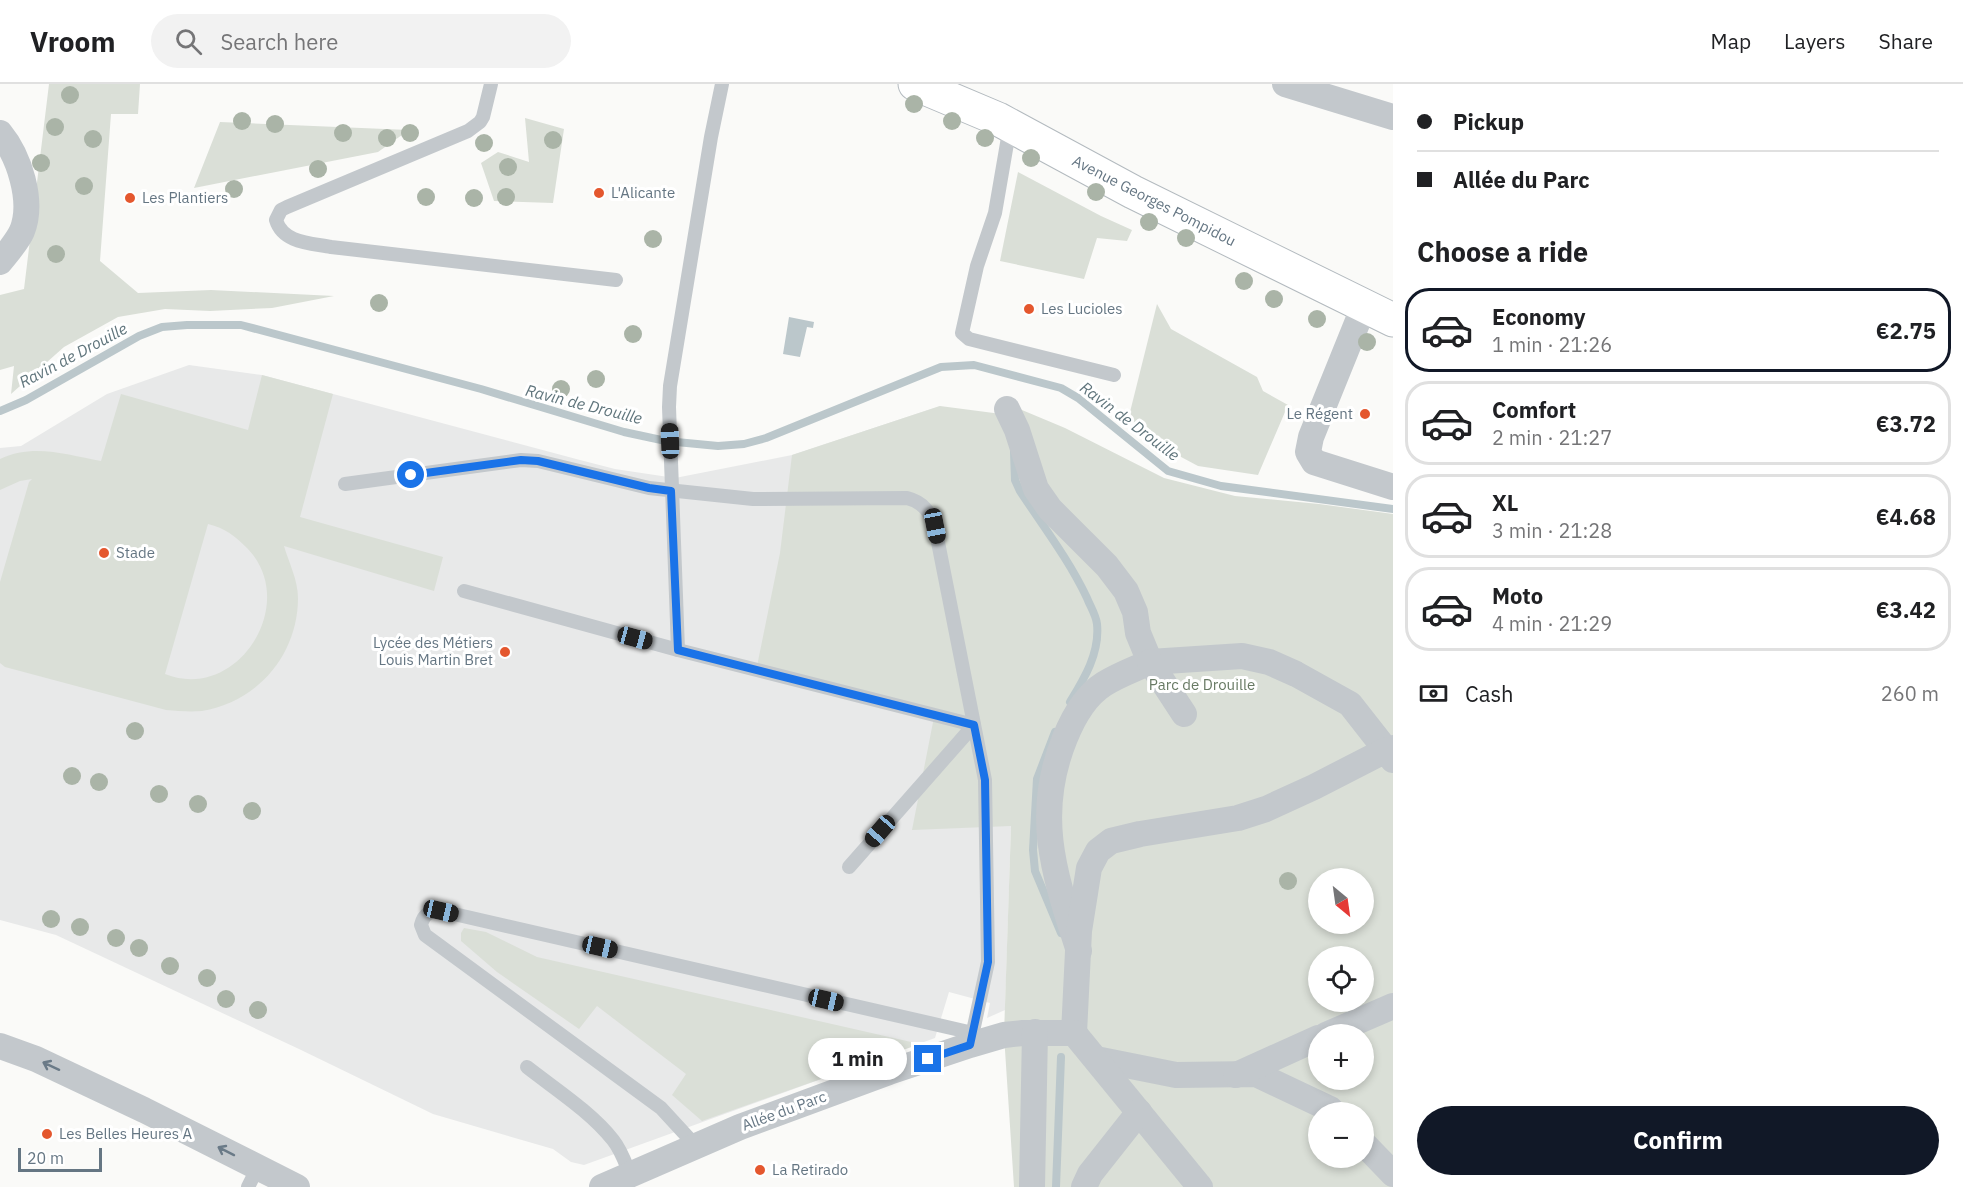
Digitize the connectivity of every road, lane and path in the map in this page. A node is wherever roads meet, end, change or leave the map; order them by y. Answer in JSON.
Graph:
{"nodes":[{"id":1,"x":491,"y":84,"type":"edge"},
{"id":2,"x":722,"y":84,"type":"edge"},
{"id":3,"x":915,"y":84,"type":"edge"},
{"id":4,"x":1285,"y":84,"type":"edge"},
{"id":5,"x":1393,"y":117,"type":"edge"},
{"id":6,"x":1010,"y":126,"type":"junction"},
{"id":7,"x":0,"y":133,"type":"edge"},
{"id":8,"x":0,"y":262,"type":"edge"},
{"id":9,"x":616,"y":280,"type":"dead end"},
{"id":10,"x":1379,"y":313,"type":"edge"},
{"id":11,"x":1113,"y":375,"type":"dead end"},
{"id":12,"x":1006,"y":409,"type":"dead end"},
{"id":13,"x":345,"y":484,"type":"dead end"},
{"id":14,"x":1393,"y":487,"type":"edge"},
{"id":15,"x":671,"y":491,"type":"junction"},
{"id":16,"x":464,"y":591,"type":"dead end"},
{"id":17,"x":678,"y":650,"type":"junction"},
{"id":18,"x":1150,"y":662,"type":"junction"},
{"id":19,"x":1184,"y":714,"type":"dead end"},
{"id":20,"x":974,"y":725,"type":"junction"},
{"id":21,"x":1391,"y":753,"type":"edge"},
{"id":22,"x":849,"y":867,"type":"dead end"},
{"id":23,"x":1079,"y":951,"type":"junction"},
{"id":24,"x":1393,"y":1006,"type":"edge"},
{"id":25,"x":1351,"y":1024,"type":"edge"},
{"id":26,"x":1035,"y":1032,"type":"junction"},
{"id":27,"x":1074,"y":1033,"type":"junction"},
{"id":28,"x":971,"y":1039,"type":"junction"},
{"id":29,"x":1308,"y":1043,"type":"edge"},
{"id":30,"x":0,"y":1046,"type":"edge"},
{"id":31,"x":1096,"y":1059,"type":"junction"},
{"id":32,"x":527,"y":1067,"type":"dead end"},
{"id":33,"x":1236,"y":1075,"type":"junction"},
{"id":34,"x":1315,"y":1102,"type":"edge"},
{"id":35,"x":1139,"y":1112,"type":"junction"},
{"id":36,"x":695,"y":1145,"type":"junction"},
{"id":37,"x":1374,"y":1154,"type":"edge"},
{"id":38,"x":1393,"y":1174,"type":"edge"},
{"id":39,"x":253,"y":1177,"type":"edge"},
{"id":40,"x":616,"y":1183,"type":"edge"},
{"id":41,"x":297,"y":1187,"type":"edge"},
{"id":42,"x":1032,"y":1187,"type":"edge"},
{"id":43,"x":1084,"y":1187,"type":"edge"},
{"id":44,"x":1200,"y":1187,"type":"edge"}],
"edges":[{"from":1,"to":9,"type":"lane"},
{"from":2,"to":15,"type":"lane"},
{"from":3,"to":6,"type":"main road","name":"Avenue Georges Pompidou"},
{"from":4,"to":5,"type":"street"},
{"from":6,"to":10,"type":"main road","name":"Avenue Georges Pompidou"},
{"from":6,"to":11,"type":"lane"},
{"from":7,"to":8,"type":"street"},
{"from":10,"to":14,"type":"street"},
{"from":12,"to":18,"type":"street"},
{"from":13,"to":15,"type":"lane"},
{"from":15,"to":17,"type":"lane"},
{"from":15,"to":20,"type":"lane"},
{"from":16,"to":17,"type":"lane"},
{"from":17,"to":20,"type":"lane"},
{"from":18,"to":19,"type":"street"},
{"from":18,"to":21,"type":"street"},
{"from":18,"to":23,"type":"street"},
{"from":20,"to":22,"type":"lane"},
{"from":20,"to":28,"type":"lane"},
{"from":21,"to":23,"type":"street"},
{"from":23,"to":27,"type":"street"},
{"from":24,"to":25,"type":"street"},
{"from":26,"to":27,"type":"street","name":"Allée du Parc"},
{"from":26,"to":28,"type":"street","name":"Allée du Parc"},
{"from":26,"to":42,"type":"street"},
{"from":27,"to":31,"type":"street"},
{"from":28,"to":36,"type":"street","name":"Allée du Parc"},
{"from":28,"to":36,"type":"lane"},
{"from":29,"to":33,"type":"street"},
{"from":39,"to":30,"type":"street","one_way":true},
{"from":31,"to":33,"type":"street"},
{"from":31,"to":35,"type":"street"},
{"from":32,"to":40,"type":"lane"},
{"from":33,"to":34,"type":"street"},
{"from":35,"to":43,"type":"street"},
{"from":35,"to":44,"type":"street"},
{"from":36,"to":40,"type":"street","name":"Allée du Parc"},
{"from":37,"to":38,"type":"street"},
{"from":39,"to":41,"type":"street"}]}
